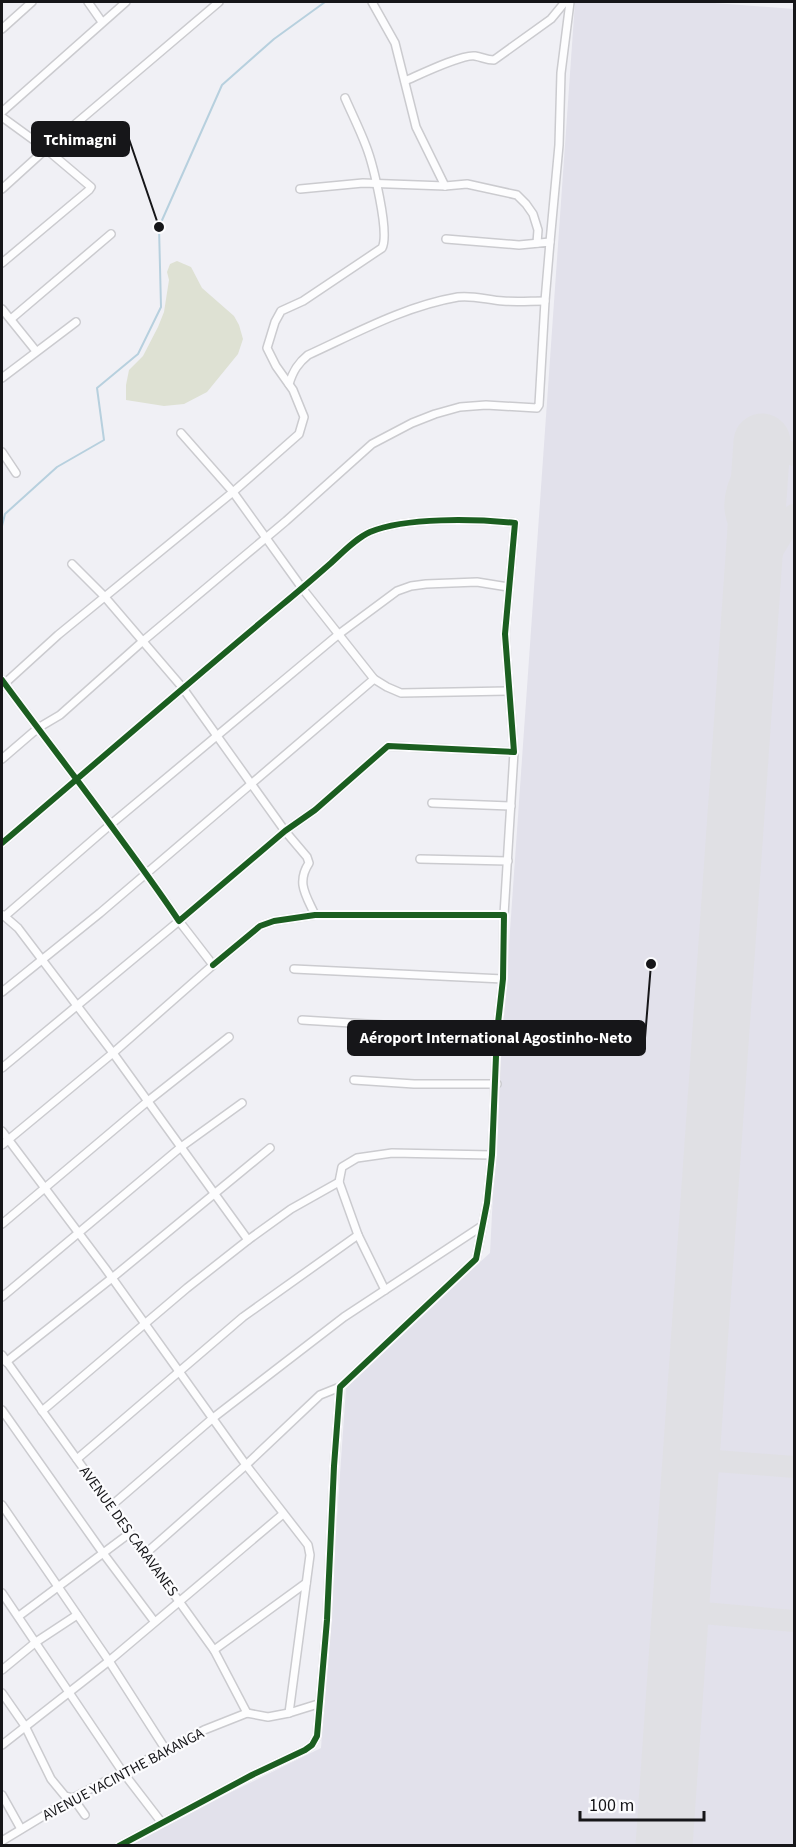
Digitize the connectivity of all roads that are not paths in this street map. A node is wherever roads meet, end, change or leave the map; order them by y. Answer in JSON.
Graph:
{"nodes":[{"id":1,"x":32,"y":2,"type":"edge"},
{"id":2,"x":88,"y":2,"type":"edge"},
{"id":3,"x":126,"y":2,"type":"edge"},
{"id":4,"x":372,"y":2,"type":"edge"},
{"id":5,"x":565,"y":2,"type":"edge"},
{"id":6,"x":570,"y":2,"type":"edge"},
{"id":7,"x":215,"y":3,"type":"edge"},
{"id":8,"x":102,"y":22,"type":"junction"},
{"id":9,"x":2,"y":29,"type":"edge"},
{"id":10,"x":405,"y":81,"type":"junction"},
{"id":11,"x":345,"y":98,"type":"dead end"},
{"id":12,"x":2,"y":112,"type":"edge"},
{"id":13,"x":2,"y":117,"type":"edge"},
{"id":14,"x":46,"y":149,"type":"junction"},
{"id":15,"x":377,"y":184,"type":"junction"},
{"id":16,"x":445,"y":186,"type":"junction"},
{"id":17,"x":2,"y":189,"type":"edge"},
{"id":18,"x":300,"y":189,"type":"dead end"},
{"id":19,"x":111,"y":234,"type":"dead end"},
{"id":20,"x":446,"y":239,"type":"dead end"},
{"id":21,"x":550,"y":242,"type":"junction"},
{"id":22,"x":537,"y":243,"type":"junction"},
{"id":23,"x":2,"y":263,"type":"edge"},
{"id":24,"x":544,"y":301,"type":"junction"},
{"id":25,"x":2,"y":309,"type":"edge"},
{"id":26,"x":11,"y":319,"type":"junction"},
{"id":27,"x":76,"y":322,"type":"dead end"},
{"id":28,"x":36,"y":351,"type":"junction"},
{"id":29,"x":2,"y":378,"type":"edge"},
{"id":30,"x":290,"y":384,"type":"junction"},
{"id":31,"x":181,"y":433,"type":"dead end"},
{"id":32,"x":2,"y":452,"type":"edge"},
{"id":33,"x":16,"y":473,"type":"dead end"},
{"id":34,"x":233,"y":492,"type":"junction"},
{"id":35,"x":266,"y":538,"type":"junction"},
{"id":36,"x":72,"y":564,"type":"dead end"},
{"id":37,"x":508,"y":587,"type":"junction"},
{"id":38,"x":302,"y":588,"type":"junction"},
{"id":39,"x":104,"y":596,"type":"junction"},
{"id":40,"x":339,"y":634,"type":"junction"},
{"id":41,"x":143,"y":641,"type":"junction"},
{"id":42,"x":374,"y":679,"type":"junction"},
{"id":43,"x":2,"y":683,"type":"edge"},
{"id":44,"x":182,"y":687,"type":"junction"},
{"id":45,"x":508,"y":690,"type":"junction"},
{"id":46,"x":38,"y":728,"type":"junction"},
{"id":47,"x":218,"y":736,"type":"junction"},
{"id":48,"x":514,"y":752,"type":"junction"},
{"id":49,"x":2,"y":759,"type":"edge"},
{"id":50,"x":77,"y":779,"type":"junction"},
{"id":51,"x":250,"y":782,"type":"junction"},
{"id":52,"x":432,"y":803,"type":"dead end"},
{"id":53,"x":511,"y":806,"type":"junction"},
{"id":54,"x":110,"y":825,"type":"junction"},
{"id":55,"x":285,"y":831,"type":"junction"},
{"id":56,"x":2,"y":843,"type":"edge"},
{"id":57,"x":420,"y":859,"type":"dead end"},
{"id":58,"x":508,"y":861,"type":"junction"},
{"id":59,"x":147,"y":872,"type":"junction"},
{"id":60,"x":3,"y":915,"type":"edge"},
{"id":61,"x":315,"y":915,"type":"junction"},
{"id":62,"x":504,"y":915,"type":"junction"},
{"id":63,"x":179,"y":921,"type":"junction"},
{"id":64,"x":42,"y":958,"type":"junction"},
{"id":65,"x":213,"y":965,"type":"junction"},
{"id":66,"x":294,"y":969,"type":"dead end"},
{"id":67,"x":502,"y":979,"type":"junction"},
{"id":68,"x":2,"y":992,"type":"edge"},
{"id":69,"x":76,"y":1005,"type":"junction"},
{"id":70,"x":302,"y":1020,"type":"dead end"},
{"id":71,"x":497,"y":1032,"type":"junction"},
{"id":72,"x":229,"y":1037,"type":"dead end"},
{"id":73,"x":113,"y":1053,"type":"junction"},
{"id":74,"x":2,"y":1068,"type":"edge"},
{"id":75,"x":354,"y":1080,"type":"dead end"},
{"id":76,"x":496,"y":1084,"type":"junction"},
{"id":77,"x":148,"y":1101,"type":"junction"},
{"id":78,"x":242,"y":1103,"type":"dead end"},
{"id":79,"x":2,"y":1131,"type":"edge"},
{"id":80,"x":4,"y":1142,"type":"edge"},
{"id":81,"x":181,"y":1147,"type":"junction"},
{"id":82,"x":270,"y":1148,"type":"dead end"},
{"id":83,"x":492,"y":1155,"type":"junction"},
{"id":84,"x":339,"y":1182,"type":"junction"},
{"id":85,"x":45,"y":1186,"type":"junction"},
{"id":86,"x":215,"y":1194,"type":"junction"},
{"id":87,"x":2,"y":1224,"type":"edge"},
{"id":88,"x":483,"y":1226,"type":"junction"},
{"id":89,"x":78,"y":1233,"type":"junction"},
{"id":90,"x":358,"y":1235,"type":"junction"},
{"id":91,"x":248,"y":1240,"type":"junction"},
{"id":92,"x":112,"y":1278,"type":"junction"},
{"id":93,"x":385,"y":1290,"type":"junction"},
{"id":94,"x":2,"y":1297,"type":"edge"},
{"id":95,"x":145,"y":1323,"type":"junction"},
{"id":96,"x":4,"y":1358,"type":"edge"},
{"id":97,"x":178,"y":1372,"type":"junction"},
{"id":98,"x":340,"y":1386,"type":"junction"},
{"id":99,"x":2,"y":1410,"type":"edge"},
{"id":100,"x":42,"y":1411,"type":"junction"},
{"id":101,"x":213,"y":1418,"type":"junction"},
{"id":102,"x":77,"y":1459,"type":"junction"},
{"id":103,"x":246,"y":1465,"type":"junction"},
{"id":104,"x":2,"y":1505,"type":"edge"},
{"id":105,"x":111,"y":1506,"type":"junction"},
{"id":106,"x":283,"y":1515,"type":"junction"},
{"id":107,"x":130,"y":1533,"type":"junction"},
{"id":108,"x":103,"y":1553,"type":"junction"},
{"id":109,"x":145,"y":1554,"type":"junction"},
{"id":110,"x":306,"y":1583,"type":"junction"},
{"id":111,"x":57,"y":1586,"type":"junction"},
{"id":112,"x":2,"y":1593,"type":"edge"},
{"id":113,"x":179,"y":1601,"type":"junction"},
{"id":114,"x":77,"y":1615,"type":"junction"},
{"id":115,"x":19,"y":1616,"type":"junction"},
{"id":116,"x":154,"y":1621,"type":"junction"},
{"id":117,"x":36,"y":1642,"type":"junction"},
{"id":118,"x":214,"y":1650,"type":"junction"},
{"id":119,"x":109,"y":1660,"type":"junction"},
{"id":120,"x":2,"y":1670,"type":"edge"},
{"id":121,"x":69,"y":1692,"type":"junction"},
{"id":122,"x":2,"y":1693,"type":"edge"},
{"id":123,"x":318,"y":1704,"type":"junction"},
{"id":124,"x":247,"y":1713,"type":"junction"},
{"id":125,"x":289,"y":1713,"type":"junction"},
{"id":126,"x":25,"y":1726,"type":"junction"},
{"id":127,"x":2,"y":1745,"type":"edge"},
{"id":128,"x":166,"y":1749,"type":"junction"},
{"id":129,"x":122,"y":1771,"type":"junction"},
{"id":130,"x":2,"y":1795,"type":"edge"},
{"id":131,"x":73,"y":1798,"type":"junction"},
{"id":132,"x":85,"y":1815,"type":"dead end"},
{"id":133,"x":162,"y":1823,"type":"junction"},
{"id":134,"x":21,"y":1829,"type":"junction"},
{"id":135,"x":2,"y":1840,"type":"edge"},
{"id":136,"x":119,"y":1845,"type":"edge"}],
"edges":[{"from":1,"to":9,"type":"street"},
{"from":2,"to":8,"type":"street"},
{"from":3,"to":8,"type":"street"},
{"from":4,"to":10,"type":"street"},
{"from":5,"to":10,"type":"street"},
{"from":6,"to":21,"type":"street"},
{"from":7,"to":14,"type":"street"},
{"from":8,"to":12,"type":"street"},
{"from":10,"to":16,"type":"street"},
{"from":11,"to":15,"type":"street"},
{"from":13,"to":14,"type":"street"},
{"from":14,"to":17,"type":"street"},
{"from":14,"to":23,"type":"street"},
{"from":15,"to":16,"type":"street"},
{"from":15,"to":18,"type":"street"},
{"from":15,"to":30,"type":"street"},
{"from":16,"to":22,"type":"street"},
{"from":19,"to":26,"type":"street"},
{"from":20,"to":22,"type":"street"},
{"from":21,"to":22,"type":"street"},
{"from":21,"to":24,"type":"street"},
{"from":24,"to":30,"type":"street"},
{"from":24,"to":35,"type":"street"},
{"from":25,"to":26,"type":"street"},
{"from":26,"to":28,"type":"street"},
{"from":27,"to":28,"type":"street"},
{"from":28,"to":29,"type":"street"},
{"from":30,"to":34,"type":"street"},
{"from":31,"to":34,"type":"street"},
{"from":32,"to":33,"type":"street"},
{"from":34,"to":35,"type":"street"},
{"from":34,"to":39,"type":"street"},
{"from":35,"to":38,"type":"street"},
{"from":35,"to":41,"type":"street"},
{"from":36,"to":39,"type":"street"},
{"from":37,"to":38,"type":"street"},
{"from":37,"to":40,"type":"street"},
{"from":37,"to":45,"type":"street"},
{"from":38,"to":40,"type":"street"},
{"from":38,"to":44,"type":"street"},
{"from":39,"to":41,"type":"street"},
{"from":39,"to":43,"type":"street"},
{"from":40,"to":42,"type":"street"},
{"from":40,"to":47,"type":"street"},
{"from":41,"to":44,"type":"street"},
{"from":41,"to":46,"type":"street"},
{"from":42,"to":45,"type":"street"},
{"from":42,"to":51,"type":"street"},
{"from":43,"to":46,"type":"street"},
{"from":44,"to":47,"type":"street"},
{"from":44,"to":50,"type":"street"},
{"from":45,"to":48,"type":"street"},
{"from":46,"to":49,"type":"street"},
{"from":46,"to":50,"type":"street"},
{"from":47,"to":51,"type":"street"},
{"from":47,"to":54,"type":"street"},
{"from":48,"to":53,"type":"street"},
{"from":48,"to":55,"type":"street"},
{"from":50,"to":54,"type":"street"},
{"from":50,"to":56,"type":"street"},
{"from":51,"to":55,"type":"street"},
{"from":51,"to":59,"type":"street"},
{"from":52,"to":53,"type":"street"},
{"from":53,"to":58,"type":"street"},
{"from":54,"to":59,"type":"street"},
{"from":54,"to":60,"type":"street"},
{"from":55,"to":61,"type":"street"},
{"from":55,"to":63,"type":"street"},
{"from":57,"to":58,"type":"street"},
{"from":58,"to":62,"type":"street"},
{"from":59,"to":63,"type":"street"},
{"from":59,"to":64,"type":"street"},
{"from":60,"to":64,"type":"street"},
{"from":61,"to":62,"type":"street"},
{"from":61,"to":65,"type":"street"},
{"from":62,"to":67,"type":"street"},
{"from":63,"to":65,"type":"street"},
{"from":63,"to":69,"type":"street"},
{"from":64,"to":68,"type":"street"},
{"from":64,"to":69,"type":"street"},
{"from":65,"to":73,"type":"street"},
{"from":66,"to":67,"type":"street"},
{"from":67,"to":71,"type":"street"},
{"from":69,"to":73,"type":"street"},
{"from":69,"to":74,"type":"street"},
{"from":70,"to":71,"type":"street"},
{"from":71,"to":76,"type":"street"},
{"from":72,"to":77,"type":"street"},
{"from":73,"to":77,"type":"street"},
{"from":73,"to":80,"type":"street"},
{"from":75,"to":76,"type":"street"},
{"from":76,"to":83,"type":"street"},
{"from":77,"to":81,"type":"street"},
{"from":77,"to":85,"type":"street"},
{"from":78,"to":81,"type":"street"},
{"from":79,"to":80,"type":"street"},
{"from":80,"to":85,"type":"street"},
{"from":81,"to":86,"type":"street"},
{"from":81,"to":89,"type":"street"},
{"from":82,"to":86,"type":"street"},
{"from":83,"to":84,"type":"street"},
{"from":83,"to":88,"type":"street"},
{"from":84,"to":90,"type":"street"},
{"from":84,"to":91,"type":"street"},
{"from":85,"to":87,"type":"street"},
{"from":85,"to":89,"type":"street"},
{"from":86,"to":91,"type":"street"},
{"from":86,"to":92,"type":"street"},
{"from":88,"to":93,"type":"street"},
{"from":88,"to":98,"type":"street"},
{"from":89,"to":92,"type":"street"},
{"from":89,"to":94,"type":"street"},
{"from":90,"to":93,"type":"street"},
{"from":90,"to":97,"type":"street"},
{"from":91,"to":95,"type":"street"},
{"from":92,"to":95,"type":"street"},
{"from":92,"to":96,"type":"street"},
{"from":93,"to":101,"type":"street"},
{"from":95,"to":97,"type":"street"},
{"from":95,"to":100,"type":"street"},
{"from":96,"to":100,"type":"street","name":"AVENUE DES CARAVANES"},
{"from":97,"to":101,"type":"street"},
{"from":97,"to":102,"type":"street"},
{"from":98,"to":103,"type":"street"},
{"from":98,"to":123,"type":"street"},
{"from":99,"to":108,"type":"street"},
{"from":100,"to":102,"type":"street","name":"AVENUE DES CARAVANES"},
{"from":101,"to":103,"type":"street"},
{"from":101,"to":105,"type":"street"},
{"from":102,"to":105,"type":"street","name":"AVENUE DES CARAVANES"},
{"from":103,"to":106,"type":"street"},
{"from":103,"to":109,"type":"street"},
{"from":104,"to":111,"type":"street"},
{"from":105,"to":107,"type":"street","name":"AVENUE DES CARAVANES"},
{"from":106,"to":110,"type":"street"},
{"from":106,"to":113,"type":"street"},
{"from":107,"to":108,"type":"street"},
{"from":107,"to":109,"type":"street","name":"AVENUE DES CARAVANES"},
{"from":108,"to":111,"type":"street"},
{"from":108,"to":116,"type":"street"},
{"from":109,"to":113,"type":"street","name":"AVENUE DES CARAVANES"},
{"from":110,"to":118,"type":"street"},
{"from":110,"to":125,"type":"street"},
{"from":111,"to":114,"type":"street"},
{"from":111,"to":115,"type":"street"},
{"from":112,"to":115,"type":"street"},
{"from":113,"to":116,"type":"street"},
{"from":113,"to":118,"type":"street","name":"AVENUE DES CARAVANES"},
{"from":114,"to":117,"type":"street"},
{"from":114,"to":119,"type":"street"},
{"from":115,"to":117,"type":"street"},
{"from":116,"to":119,"type":"street"},
{"from":117,"to":120,"type":"street"},
{"from":117,"to":121,"type":"street"},
{"from":118,"to":124,"type":"street","name":"AVENUE DES CARAVANES"},
{"from":119,"to":121,"type":"street"},
{"from":119,"to":128,"type":"street"},
{"from":121,"to":126,"type":"street"},
{"from":121,"to":129,"type":"street"},
{"from":122,"to":126,"type":"street"},
{"from":123,"to":125,"type":"street"},
{"from":123,"to":133,"type":"street"},
{"from":124,"to":125,"type":"street"},
{"from":124,"to":128,"type":"street","name":"AVENUE YACINTHE BAKANGA"},
{"from":126,"to":127,"type":"street"},
{"from":126,"to":131,"type":"street"},
{"from":128,"to":129,"type":"street","name":"AVENUE YACINTHE BAKANGA"},
{"from":129,"to":131,"type":"street","name":"AVENUE YACINTHE BAKANGA"},
{"from":129,"to":133,"type":"street"},
{"from":130,"to":134,"type":"street"},
{"from":131,"to":132,"type":"street"},
{"from":131,"to":134,"type":"street","name":"AVENUE YACINTHE BAKANGA"},
{"from":133,"to":136,"type":"street"},
{"from":134,"to":135,"type":"street","name":"AVENUE YACINTHE BAKANGA"}]}
